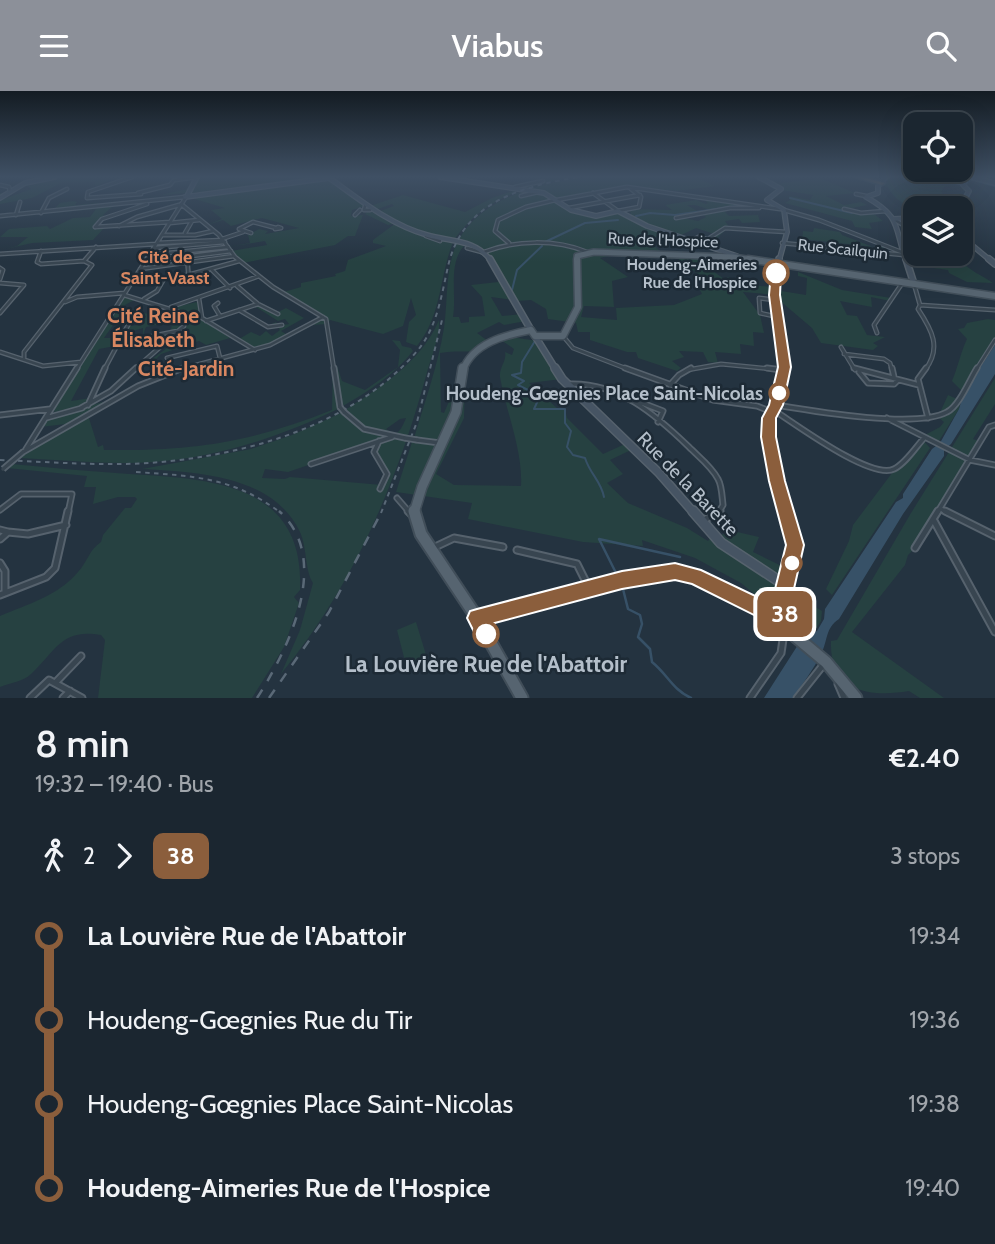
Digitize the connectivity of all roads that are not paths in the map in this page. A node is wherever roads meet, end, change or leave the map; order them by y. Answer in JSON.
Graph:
{"nodes":[{"id":1,"x":19,"y":205,"type":"edge"},
{"id":2,"x":45,"y":205,"type":"edge"},
{"id":3,"x":118,"y":205,"type":"edge"},
{"id":4,"x":146,"y":205,"type":"edge"},
{"id":5,"x":177,"y":205,"type":"edge"},
{"id":6,"x":180,"y":205,"type":"edge"},
{"id":7,"x":182,"y":205,"type":"edge"},
{"id":8,"x":361,"y":205,"type":"edge"},
{"id":9,"x":536,"y":205,"type":"edge"},
{"id":10,"x":564,"y":205,"type":"edge"},
{"id":11,"x":588,"y":205,"type":"edge"},
{"id":12,"x":610,"y":205,"type":"edge"},
{"id":13,"x":639,"y":205,"type":"edge"},
{"id":14,"x":754,"y":205,"type":"edge"},
{"id":15,"x":775,"y":205,"type":"edge"},
{"id":16,"x":880,"y":205,"type":"edge"},
{"id":17,"x":772,"y":208,"type":"junction"},
{"id":18,"x":365,"y":209,"type":"junction"},
{"id":19,"x":569,"y":209,"type":"junction"},
{"id":20,"x":844,"y":209,"type":"dead end"},
{"id":21,"x":782,"y":210,"type":"junction"},
{"id":22,"x":618,"y":211,"type":"junction"},
{"id":23,"x":888,"y":211,"type":"junction"},
{"id":24,"x":41,"y":213,"type":"junction"},
{"id":25,"x":16,"y":215,"type":"junction"},
{"id":26,"x":355,"y":215,"type":"dead end"},
{"id":27,"x":0,"y":216,"type":"edge"},
{"id":28,"x":147,"y":216,"type":"junction"},
{"id":29,"x":676,"y":218,"type":"dead end"},
{"id":30,"x":893,"y":219,"type":"junction"},
{"id":31,"x":903,"y":219,"type":"edge"},
{"id":32,"x":199,"y":220,"type":"junction"},
{"id":33,"x":192,"y":221,"type":"junction"},
{"id":34,"x":170,"y":222,"type":"junction"},
{"id":35,"x":141,"y":224,"type":"junction"},
{"id":36,"x":903,"y":225,"type":"edge"},
{"id":37,"x":119,"y":226,"type":"junction"},
{"id":38,"x":276,"y":228,"type":"dead end"},
{"id":39,"x":213,"y":231,"type":"junction"},
{"id":40,"x":244,"y":231,"type":"junction"},
{"id":41,"x":787,"y":232,"type":"junction"},
{"id":42,"x":185,"y":233,"type":"junction"},
{"id":43,"x":251,"y":233,"type":"dead end"},
{"id":44,"x":162,"y":235,"type":"junction"},
{"id":45,"x":423,"y":235,"type":"junction"},
{"id":46,"x":707,"y":239,"type":"junction"},
{"id":47,"x":196,"y":241,"type":"junction"},
{"id":48,"x":223,"y":241,"type":"junction"},
{"id":49,"x":440,"y":241,"type":"dead end"},
{"id":50,"x":692,"y":241,"type":"junction"},
{"id":51,"x":509,"y":243,"type":"junction"},
{"id":52,"x":782,"y":243,"type":"junction"},
{"id":53,"x":700,"y":244,"type":"junction"},
{"id":54,"x":155,"y":245,"type":"junction"},
{"id":55,"x":973,"y":245,"type":"edge"},
{"id":56,"x":192,"y":246,"type":"junction"},
{"id":57,"x":903,"y":246,"type":"edge"},
{"id":58,"x":96,"y":247,"type":"junction"},
{"id":59,"x":186,"y":247,"type":"junction"},
{"id":60,"x":228,"y":247,"type":"junction"},
{"id":61,"x":467,"y":248,"type":"dead end"},
{"id":62,"x":41,"y":251,"type":"junction"},
{"id":63,"x":231,"y":251,"type":"junction"},
{"id":64,"x":187,"y":252,"type":"junction"},
{"id":65,"x":587,"y":252,"type":"junction"},
{"id":66,"x":485,"y":253,"type":"junction"},
{"id":67,"x":0,"y":254,"type":"edge"},
{"id":68,"x":903,"y":254,"type":"edge"},
{"id":69,"x":903,"y":254,"type":"edge"},
{"id":70,"x":149,"y":255,"type":"junction"},
{"id":71,"x":234,"y":256,"type":"junction"},
{"id":72,"x":187,"y":258,"type":"junction"},
{"id":73,"x":745,"y":259,"type":"junction"},
{"id":74,"x":84,"y":261,"type":"junction"},
{"id":75,"x":240,"y":261,"type":"junction"},
{"id":76,"x":144,"y":262,"type":"junction"},
{"id":77,"x":187,"y":263,"type":"junction"},
{"id":78,"x":778,"y":264,"type":"junction"},
{"id":79,"x":995,"y":265,"type":"edge"},
{"id":80,"x":908,"y":266,"type":"edge"},
{"id":81,"x":0,"y":268,"type":"edge"},
{"id":82,"x":140,"y":269,"type":"junction"},
{"id":83,"x":211,"y":269,"type":"junction"},
{"id":84,"x":188,"y":275,"type":"junction"},
{"id":85,"x":259,"y":276,"type":"junction"},
{"id":86,"x":164,"y":279,"type":"junction"},
{"id":87,"x":0,"y":281,"type":"edge"},
{"id":88,"x":131,"y":282,"type":"junction"},
{"id":89,"x":189,"y":282,"type":"dead end"},
{"id":90,"x":903,"y":282,"type":"junction"},
{"id":91,"x":914,"y":284,"type":"junction"},
{"id":92,"x":237,"y":285,"type":"junction"},
{"id":93,"x":230,"y":288,"type":"junction"},
{"id":94,"x":70,"y":294,"type":"junction"},
{"id":95,"x":124,"y":294,"type":"junction"},
{"id":96,"x":995,"y":296,"type":"edge"},
{"id":97,"x":77,"y":297,"type":"junction"},
{"id":98,"x":144,"y":299,"type":"junction"},
{"id":99,"x":199,"y":299,"type":"junction"},
{"id":100,"x":775,"y":300,"type":"junction"},
{"id":101,"x":62,"y":303,"type":"junction"},
{"id":102,"x":219,"y":303,"type":"dead end"},
{"id":103,"x":258,"y":304,"type":"junction"},
{"id":104,"x":920,"y":305,"type":"junction"},
{"id":105,"x":169,"y":308,"type":"junction"},
{"id":106,"x":239,"y":310,"type":"junction"},
{"id":107,"x":995,"y":310,"type":"edge"},
{"id":108,"x":0,"y":313,"type":"edge"},
{"id":109,"x":134,"y":314,"type":"dead end"},
{"id":110,"x":278,"y":314,"type":"dead end"},
{"id":111,"x":220,"y":316,"type":"junction"},
{"id":112,"x":324,"y":317,"type":"junction"},
{"id":113,"x":778,"y":317,"type":"junction"},
{"id":114,"x":206,"y":321,"type":"junction"},
{"id":115,"x":282,"y":325,"type":"dead end"},
{"id":116,"x":182,"y":330,"type":"junction"},
{"id":117,"x":533,"y":333,"type":"junction"},
{"id":118,"x":877,"y":333,"type":"dead end"},
{"id":119,"x":563,"y":336,"type":"junction"},
{"id":120,"x":995,"y":340,"type":"edge"},
{"id":121,"x":117,"y":343,"type":"junction"},
{"id":122,"x":841,"y":347,"type":"dead end"},
{"id":123,"x":255,"y":349,"type":"junction"},
{"id":124,"x":1,"y":351,"type":"edge"},
{"id":125,"x":24,"y":352,"type":"junction"},
{"id":126,"x":844,"y":354,"type":"junction"},
{"id":127,"x":14,"y":355,"type":"junction"},
{"id":128,"x":167,"y":358,"type":"dead end"},
{"id":129,"x":220,"y":358,"type":"junction"},
{"id":130,"x":24,"y":359,"type":"junction"},
{"id":131,"x":81,"y":362,"type":"junction"},
{"id":132,"x":785,"y":370,"type":"junction"},
{"id":133,"x":859,"y":372,"type":"junction"},
{"id":134,"x":896,"y":379,"type":"junction"},
{"id":135,"x":568,"y":385,"type":"junction"},
{"id":136,"x":670,"y":385,"type":"junction"},
{"id":137,"x":919,"y":385,"type":"junction"},
{"id":138,"x":111,"y":391,"type":"junction"},
{"id":139,"x":117,"y":396,"type":"junction"},
{"id":140,"x":111,"y":400,"type":"junction"},
{"id":141,"x":634,"y":400,"type":"junction"},
{"id":142,"x":88,"y":405,"type":"junction"},
{"id":143,"x":81,"y":408,"type":"junction"},
{"id":144,"x":52,"y":409,"type":"junction"},
{"id":145,"x":774,"y":409,"type":"junction"},
{"id":146,"x":0,"y":415,"type":"edge"},
{"id":147,"x":928,"y":418,"type":"junction"},
{"id":148,"x":45,"y":419,"type":"junction"},
{"id":149,"x":889,"y":419,"type":"junction"},
{"id":150,"x":658,"y":422,"type":"junction"},
{"id":151,"x":900,"y":422,"type":"junction"},
{"id":152,"x":995,"y":425,"type":"edge"},
{"id":153,"x":908,"y":430,"type":"junction"},
{"id":154,"x":392,"y":437,"type":"junction"},
{"id":155,"x":924,"y":438,"type":"junction"},
{"id":156,"x":381,"y":440,"type":"junction"},
{"id":157,"x":443,"y":443,"type":"junction"},
{"id":158,"x":24,"y":452,"type":"junction"},
{"id":159,"x":970,"y":460,"type":"junction"},
{"id":160,"x":311,"y":464,"type":"dead end"},
{"id":161,"x":995,"y":465,"type":"edge"},
{"id":162,"x":2,"y":470,"type":"edge"},
{"id":163,"x":380,"y":489,"type":"dead end"},
{"id":164,"x":397,"y":498,"type":"dead end"},
{"id":165,"x":940,"y":508,"type":"junction"},
{"id":166,"x":0,"y":510,"type":"edge"},
{"id":167,"x":933,"y":519,"type":"junction"},
{"id":168,"x":415,"y":520,"type":"junction"},
{"id":169,"x":702,"y":521,"type":"junction"},
{"id":170,"x":66,"y":525,"type":"junction"},
{"id":171,"x":0,"y":530,"type":"edge"},
{"id":172,"x":8,"y":532,"type":"junction"},
{"id":173,"x":995,"y":536,"type":"edge"},
{"id":174,"x":0,"y":539,"type":"edge"},
{"id":175,"x":503,"y":547,"type":"dead end"},
{"id":176,"x":915,"y":548,"type":"dead end"},
{"id":177,"x":431,"y":549,"type":"junction"},
{"id":178,"x":517,"y":550,"type":"dead end"},
{"id":179,"x":0,"y":562,"type":"edge"},
{"id":180,"x":785,"y":585,"type":"junction"},
{"id":181,"x":589,"y":588,"type":"junction"},
{"id":182,"x":2,"y":594,"type":"edge"},
{"id":183,"x":477,"y":618,"type":"junction"},
{"id":184,"x":785,"y":620,"type":"junction"},
{"id":185,"x":995,"y":632,"type":"edge"},
{"id":186,"x":81,"y":656,"type":"dead end"},
{"id":187,"x":830,"y":667,"type":"junction"},
{"id":188,"x":56,"y":682,"type":"junction"},
{"id":189,"x":70,"y":691,"type":"junction"},
{"id":190,"x":30,"y":698,"type":"edge"},
{"id":191,"x":63,"y":698,"type":"edge"},
{"id":192,"x":82,"y":698,"type":"edge"},
{"id":193,"x":522,"y":698,"type":"edge"},
{"id":194,"x":750,"y":698,"type":"edge"},
{"id":195,"x":797,"y":698,"type":"edge"},
{"id":196,"x":844,"y":698,"type":"edge"},
{"id":197,"x":856,"y":698,"type":"edge"}],
"edges":[{"from":1,"to":25,"type":"street"},
{"from":2,"to":24,"type":"street"},
{"from":3,"to":24,"type":"street"},
{"from":4,"to":37,"type":"street"},
{"from":5,"to":28,"type":"street"},
{"from":6,"to":34,"type":"street"},
{"from":7,"to":32,"type":"street"},
{"from":8,"to":18,"type":"street"},
{"from":9,"to":51,"type":"street"},
{"from":10,"to":19,"type":"street"},
{"from":11,"to":19,"type":"street"},
{"from":12,"to":22,"type":"street"},
{"from":13,"to":22,"type":"street"},
{"from":14,"to":17,"type":"street"},
{"from":15,"to":21,"type":"street"},
{"from":16,"to":23,"type":"street"},
{"from":17,"to":21,"type":"street"},
{"from":17,"to":29,"type":"street"},
{"from":18,"to":26,"type":"street"},
{"from":18,"to":45,"type":"street"},
{"from":19,"to":22,"type":"street"},
{"from":20,"to":23,"type":"street"},
{"from":21,"to":41,"type":"street"},
{"from":21,"to":68,"type":"street"},
{"from":22,"to":50,"type":"street"},
{"from":23,"to":30,"type":"street"},
{"from":24,"to":25,"type":"street"},
{"from":25,"to":27,"type":"street"},
{"from":28,"to":35,"type":"street"},
{"from":28,"to":37,"type":"street"},
{"from":30,"to":31,"type":"street"},
{"from":30,"to":36,"type":"street"},
{"from":30,"to":57,"type":"street"},
{"from":32,"to":33,"type":"street"},
{"from":32,"to":39,"type":"street"},
{"from":33,"to":34,"type":"street"},
{"from":33,"to":42,"type":"street"},
{"from":34,"to":35,"type":"street"},
{"from":34,"to":44,"type":"street"},
{"from":35,"to":37,"type":"street"},
{"from":38,"to":40,"type":"street"},
{"from":39,"to":42,"type":"street"},
{"from":39,"to":48,"type":"street"},
{"from":40,"to":43,"type":"street"},
{"from":40,"to":48,"type":"street"},
{"from":41,"to":46,"type":"street"},
{"from":41,"to":52,"type":"street"},
{"from":42,"to":44,"type":"street"},
{"from":44,"to":54,"type":"street"},
{"from":45,"to":49,"type":"street"},
{"from":45,"to":66,"type":"street"},
{"from":46,"to":50,"type":"street"},
{"from":46,"to":53,"type":"street"},
{"from":47,"to":48,"type":"street"},
{"from":47,"to":54,"type":"street"},
{"from":47,"to":56,"type":"street"},
{"from":48,"to":56,"type":"street"},
{"from":48,"to":60,"type":"street"},
{"from":50,"to":53,"type":"street"},
{"from":51,"to":65,"type":"street"},
{"from":51,"to":66,"type":"street"},
{"from":52,"to":69,"type":"street","name":"Rue Scailquin"},
{"from":52,"to":78,"type":"street"},
{"from":53,"to":73,"type":"street"},
{"from":54,"to":58,"type":"street"},
{"from":54,"to":59,"type":"street"},
{"from":54,"to":70,"type":"street"},
{"from":55,"to":79,"type":"street"},
{"from":56,"to":59,"type":"street"},
{"from":58,"to":62,"type":"street"},
{"from":58,"to":74,"type":"street"},
{"from":59,"to":64,"type":"street"},
{"from":60,"to":63,"type":"street"},
{"from":60,"to":64,"type":"street"},
{"from":61,"to":66,"type":"street"},
{"from":62,"to":67,"type":"street"},
{"from":62,"to":74,"type":"street"},
{"from":63,"to":71,"type":"street"},
{"from":63,"to":72,"type":"street"},
{"from":64,"to":70,"type":"street"},
{"from":64,"to":72,"type":"street"},
{"from":65,"to":73,"type":"main road","name":"Rue de l'Hospice"},
{"from":65,"to":119,"type":"main road","name":"Rue de l'Hospice"},
{"from":66,"to":117,"type":"street","name":"Rue de la Barette"},
{"from":70,"to":76,"type":"street"},
{"from":71,"to":75,"type":"street"},
{"from":71,"to":77,"type":"street"},
{"from":72,"to":76,"type":"street"},
{"from":72,"to":77,"type":"street"},
{"from":73,"to":78,"type":"main road","name":"Rue de l'Hospice"},
{"from":74,"to":94,"type":"street"},
{"from":75,"to":83,"type":"street"},
{"from":75,"to":85,"type":"street"},
{"from":76,"to":82,"type":"street"},
{"from":77,"to":82,"type":"street"},
{"from":77,"to":84,"type":"street"},
{"from":78,"to":90,"type":"main road","name":"Rue de l'Hospice"},
{"from":78,"to":100,"type":"street"},
{"from":80,"to":91,"type":"street"},
{"from":81,"to":87,"type":"street"},
{"from":82,"to":88,"type":"street"},
{"from":83,"to":84,"type":"street"},
{"from":83,"to":93,"type":"street"},
{"from":84,"to":86,"type":"street"},
{"from":84,"to":89,"type":"street"},
{"from":85,"to":92,"type":"street"},
{"from":85,"to":112,"type":"street"},
{"from":86,"to":88,"type":"street"},
{"from":86,"to":98,"type":"street"},
{"from":87,"to":108,"type":"street"},
{"from":88,"to":95,"type":"street"},
{"from":90,"to":91,"type":"main road","name":"Rue de l'Hospice"},
{"from":90,"to":118,"type":"street"},
{"from":91,"to":96,"type":"main road","name":"Rue de l'Hospice"},
{"from":91,"to":104,"type":"street"},
{"from":92,"to":93,"type":"street"},
{"from":92,"to":103,"type":"street"},
{"from":93,"to":99,"type":"street"},
{"from":94,"to":97,"type":"street"},
{"from":94,"to":101,"type":"street"},
{"from":95,"to":97,"type":"street"},
{"from":95,"to":98,"type":"street"},
{"from":95,"to":131,"type":"street"},
{"from":97,"to":101,"type":"street"},
{"from":98,"to":105,"type":"street"},
{"from":99,"to":105,"type":"street"},
{"from":99,"to":114,"type":"street"},
{"from":100,"to":113,"type":"street"},
{"from":100,"to":113,"type":"street"},
{"from":101,"to":125,"type":"street"},
{"from":102,"to":111,"type":"street"},
{"from":103,"to":106,"type":"street"},
{"from":103,"to":110,"type":"street"},
{"from":104,"to":107,"type":"street"},
{"from":104,"to":137,"type":"street"},
{"from":105,"to":116,"type":"street"},
{"from":106,"to":111,"type":"street"},
{"from":106,"to":115,"type":"street"},
{"from":109,"to":121,"type":"street"},
{"from":111,"to":114,"type":"street"},
{"from":112,"to":123,"type":"street"},
{"from":112,"to":154,"type":"street","bridge":true},
{"from":113,"to":132,"type":"street"},
{"from":114,"to":123,"type":"street"},
{"from":116,"to":121,"type":"street"},
{"from":116,"to":138,"type":"street"},
{"from":117,"to":119,"type":"main road"},
{"from":117,"to":135,"type":"street","name":"Rue de la Barette"},
{"from":117,"to":157,"type":"main road"},
{"from":119,"to":136,"type":"street"},
{"from":120,"to":147,"type":"street"},
{"from":121,"to":142,"type":"street"},
{"from":122,"to":126,"type":"street"},
{"from":123,"to":129,"type":"street"},
{"from":124,"to":127,"type":"street"},
{"from":125,"to":127,"type":"street"},
{"from":125,"to":130,"type":"street"},
{"from":126,"to":133,"type":"street"},
{"from":126,"to":134,"type":"street"},
{"from":127,"to":130,"type":"street"},
{"from":128,"to":129,"type":"street"},
{"from":129,"to":139,"type":"street"},
{"from":130,"to":131,"type":"street"},
{"from":131,"to":144,"type":"street"},
{"from":132,"to":136,"type":"street"},
{"from":132,"to":145,"type":"street"},
{"from":133,"to":134,"type":"street"},
{"from":133,"to":134,"type":"street"},
{"from":134,"to":137,"type":"street"},
{"from":135,"to":141,"type":"street"},
{"from":135,"to":169,"type":"street","name":"Rue de la Barette"},
{"from":136,"to":145,"type":"street"},
{"from":137,"to":147,"type":"street"},
{"from":138,"to":139,"type":"street"},
{"from":138,"to":142,"type":"street"},
{"from":139,"to":140,"type":"street"},
{"from":140,"to":143,"type":"street"},
{"from":140,"to":158,"type":"street"},
{"from":141,"to":150,"type":"street"},
{"from":141,"to":150,"type":"street"},
{"from":142,"to":143,"type":"street"},
{"from":143,"to":148,"type":"street"},
{"from":144,"to":146,"type":"street"},
{"from":144,"to":148,"type":"street"},
{"from":145,"to":149,"type":"street"},
{"from":145,"to":155,"type":"street"},
{"from":145,"to":180,"type":"street"},
{"from":147,"to":151,"type":"street"},
{"from":148,"to":158,"type":"street"},
{"from":149,"to":151,"type":"street"},
{"from":149,"to":153,"type":"street"},
{"from":150,"to":169,"type":"street"},
{"from":151,"to":153,"type":"street"},
{"from":152,"to":159,"type":"street"},
{"from":153,"to":155,"type":"street"},
{"from":154,"to":156,"type":"street"},
{"from":154,"to":157,"type":"street","bridge":true},
{"from":155,"to":159,"type":"street"},
{"from":156,"to":160,"type":"street"},
{"from":156,"to":163,"type":"street"},
{"from":157,"to":168,"type":"main road"},
{"from":158,"to":162,"type":"street","bridge":true},
{"from":159,"to":161,"type":"street"},
{"from":159,"to":165,"type":"street"},
{"from":164,"to":168,"type":"street"},
{"from":165,"to":167,"type":"street"},
{"from":165,"to":173,"type":"street"},
{"from":166,"to":170,"type":"street"},
{"from":167,"to":176,"type":"street"},
{"from":167,"to":185,"type":"street"},
{"from":168,"to":177,"type":"main road"},
{"from":169,"to":180,"type":"street","name":"Rue de la Barette"},
{"from":170,"to":172,"type":"street"},
{"from":170,"to":182,"type":"street"},
{"from":171,"to":172,"type":"street"},
{"from":172,"to":174,"type":"street"},
{"from":175,"to":177,"type":"street"},
{"from":177,"to":183,"type":"main road"},
{"from":178,"to":181,"type":"street"},
{"from":179,"to":182,"type":"street"},
{"from":180,"to":184,"type":"street"},
{"from":181,"to":183,"type":"main road"},
{"from":181,"to":184,"type":"main road"},
{"from":183,"to":193,"type":"main road"},
{"from":184,"to":187,"type":"main road"},
{"from":184,"to":194,"type":"street"},
{"from":186,"to":188,"type":"street"},
{"from":187,"to":195,"type":"street"},
{"from":187,"to":196,"type":"street"},
{"from":187,"to":197,"type":"main road"},
{"from":188,"to":189,"type":"street"},
{"from":188,"to":190,"type":"street"},
{"from":189,"to":191,"type":"street"},
{"from":189,"to":192,"type":"street"}]}
